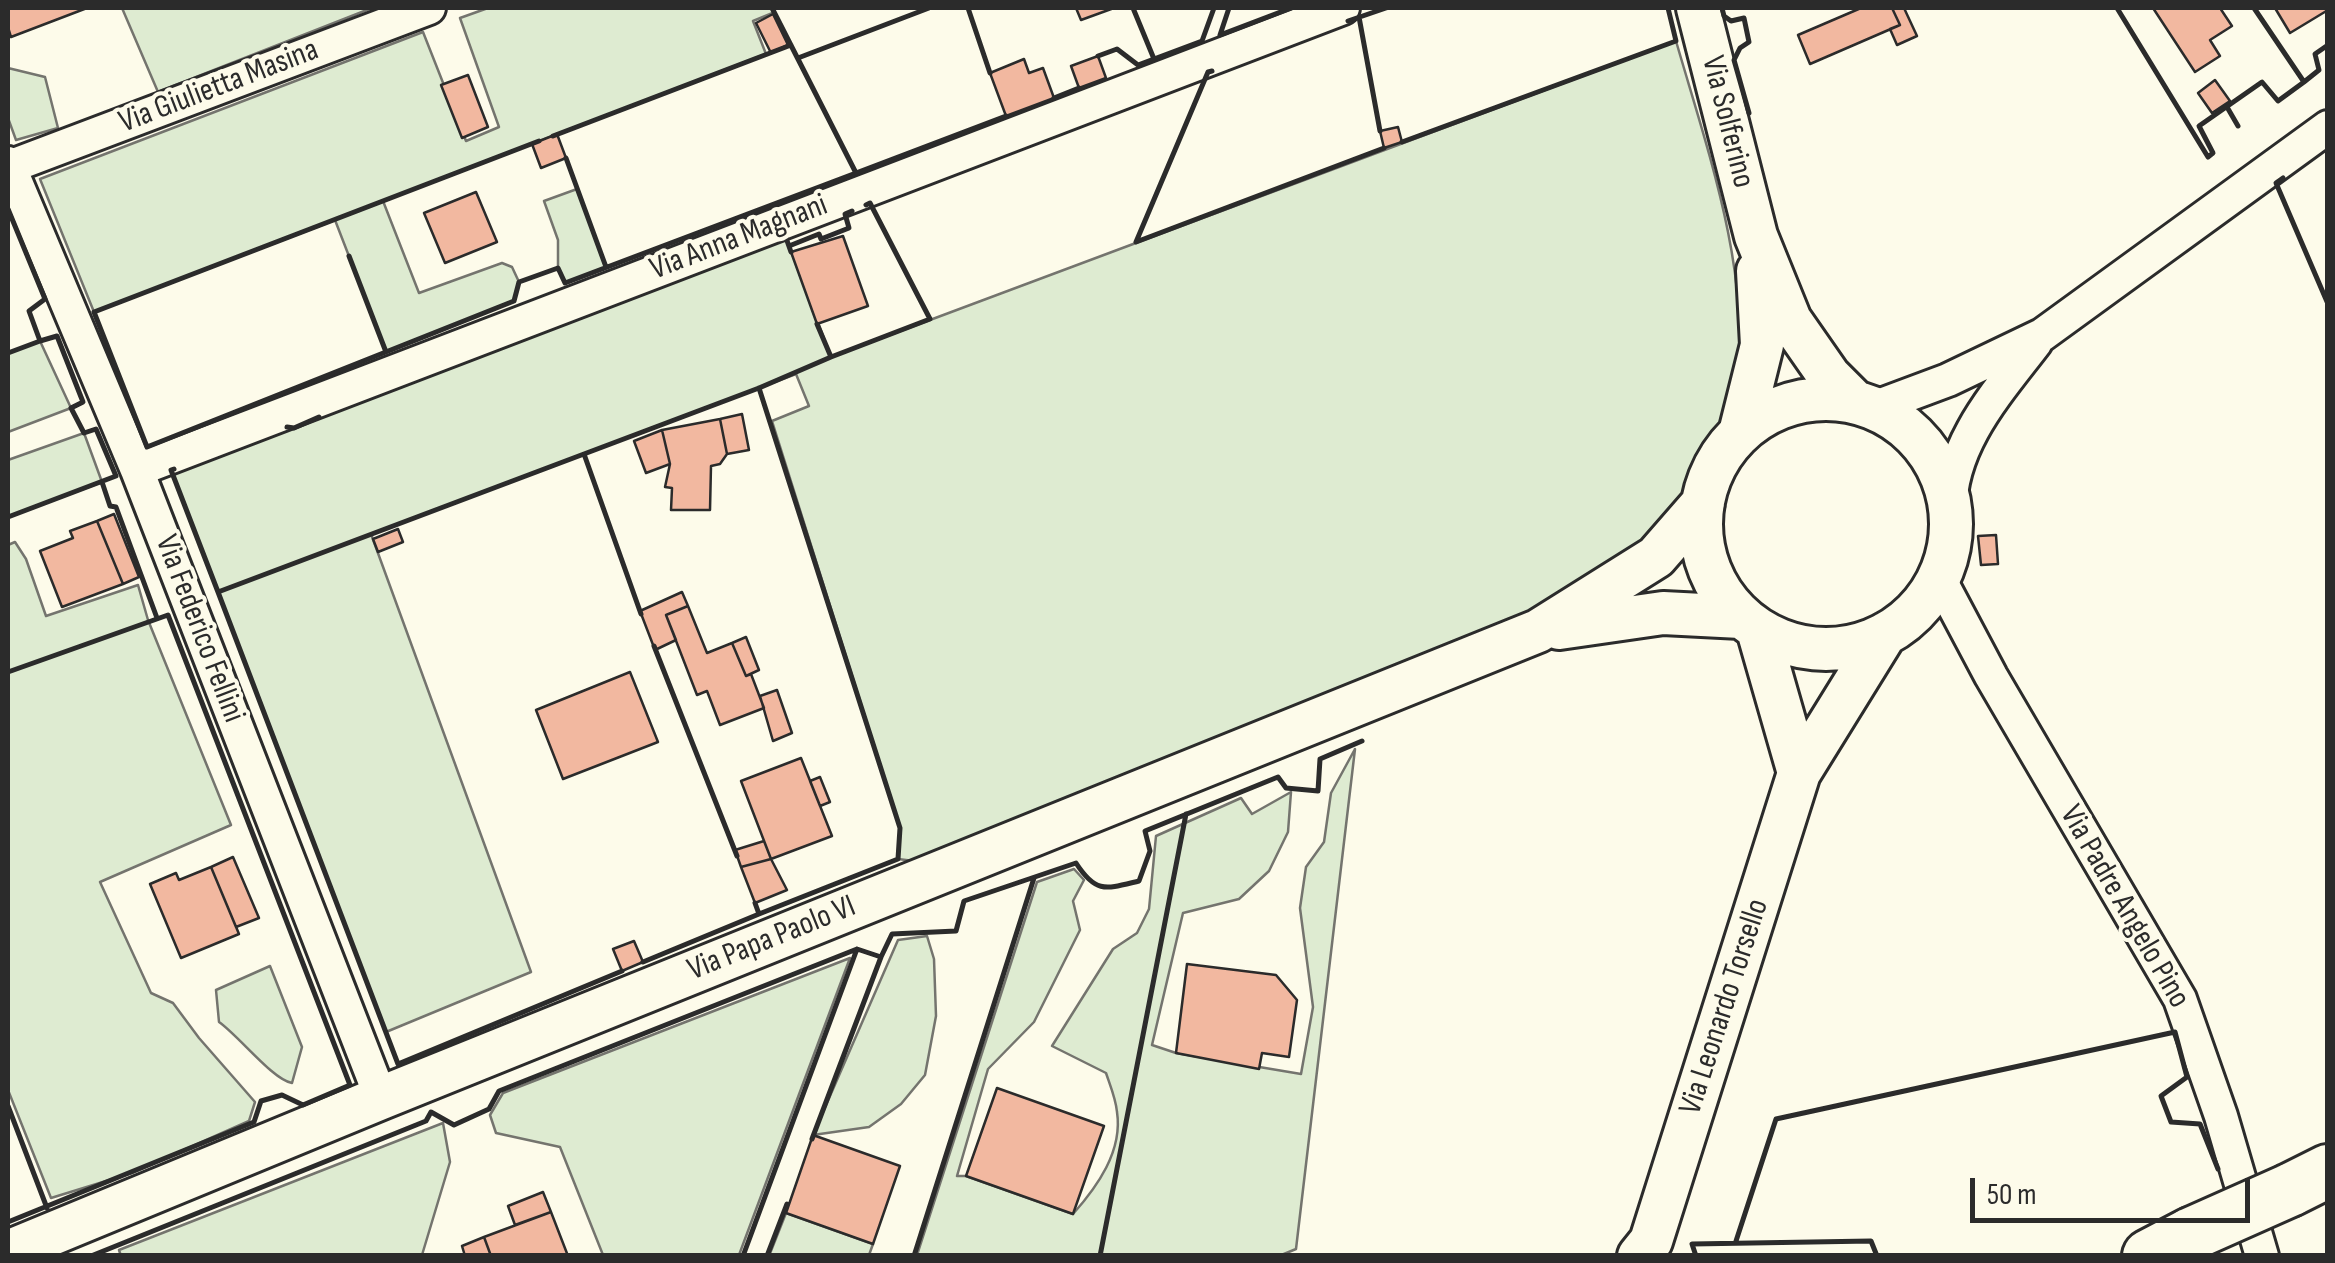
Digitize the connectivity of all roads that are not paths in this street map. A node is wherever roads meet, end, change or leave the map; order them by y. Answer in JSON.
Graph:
{"nodes":[{"id":1,"x":429,"y":8,"type":"edge"},
{"id":2,"x":1342,"y":8,"type":"edge"},
{"id":3,"x":1698,"y":8,"type":"edge"},
{"id":4,"x":2328,"y":127,"type":"edge"},
{"id":5,"x":8,"y":165,"type":"edge"},
{"id":6,"x":1756,"y":236,"type":"junction"},
{"id":7,"x":2042,"y":335,"type":"junction"},
{"id":8,"x":1863,"y":404,"type":"junction"},
{"id":9,"x":1740,"y":433,"type":"junction"},
{"id":10,"x":137,"y":470,"type":"junction"},
{"id":11,"x":1703,"y":503,"type":"junction"},
{"id":12,"x":1950,"y":511,"type":"junction"},
{"id":13,"x":1939,"y":578,"type":"junction"},
{"id":14,"x":1750,"y":623,"type":"junction"},
{"id":15,"x":1538,"y":631,"type":"junction"},
{"id":16,"x":1885,"y":634,"type":"junction"},
{"id":17,"x":1799,"y":773,"type":"junction"},
{"id":18,"x":381,"y":1098,"type":"junction"},
{"id":19,"x":2308,"y":1180,"type":"edge"},
{"id":20,"x":2170,"y":1245,"type":"edge"},
{"id":21,"x":1648,"y":1251,"type":"edge"},
{"id":22,"x":8,"y":1252,"type":"edge"},
{"id":23,"x":2262,"y":1256,"type":"edge"}],
"edges":[{"from":1,"to":5,"type":"street","name":"Via Giulietta Masina"},
{"from":2,"to":10,"type":"street","name":"Via Anna Magnani"},
{"from":3,"to":6,"type":"street","name":"Via Solferino"},
{"from":4,"to":7,"type":"street"},
{"from":5,"to":10,"type":"street","name":"Via Federico Fellini"},
{"from":6,"to":8,"type":"street","name":"Via Solferino"},
{"from":6,"to":9,"type":"street","name":"Via Solferino"},
{"from":7,"to":8,"type":"street"},
{"from":7,"to":12,"type":"street"},
{"from":8,"to":9,"type":"street"},
{"from":8,"to":12,"type":"street"},
{"from":9,"to":11,"type":"street"},
{"from":10,"to":18,"type":"street","name":"Via Federico Fellini"},
{"from":11,"to":14,"type":"street"},
{"from":11,"to":15,"type":"street","name":"Via Papa Paolo VI"},
{"from":12,"to":13,"type":"street"},
{"from":13,"to":16,"type":"street"},
{"from":13,"to":23,"type":"street","name":"Via Padre Angelo Pino"},
{"from":14,"to":15,"type":"street","name":"Via Papa Paolo VI"},
{"from":14,"to":16,"type":"street"},
{"from":14,"to":17,"type":"street"},
{"from":15,"to":18,"type":"street","name":"Via Papa Paolo VI"},
{"from":16,"to":17,"type":"street","name":"Via Leonardo Torsello"},
{"from":17,"to":21,"type":"street","name":"Via Leonardo Torsello"},
{"from":18,"to":22,"type":"street","name":"Via Papa Paolo VI"},
{"from":19,"to":20,"type":"main road","bridge":true}]}
